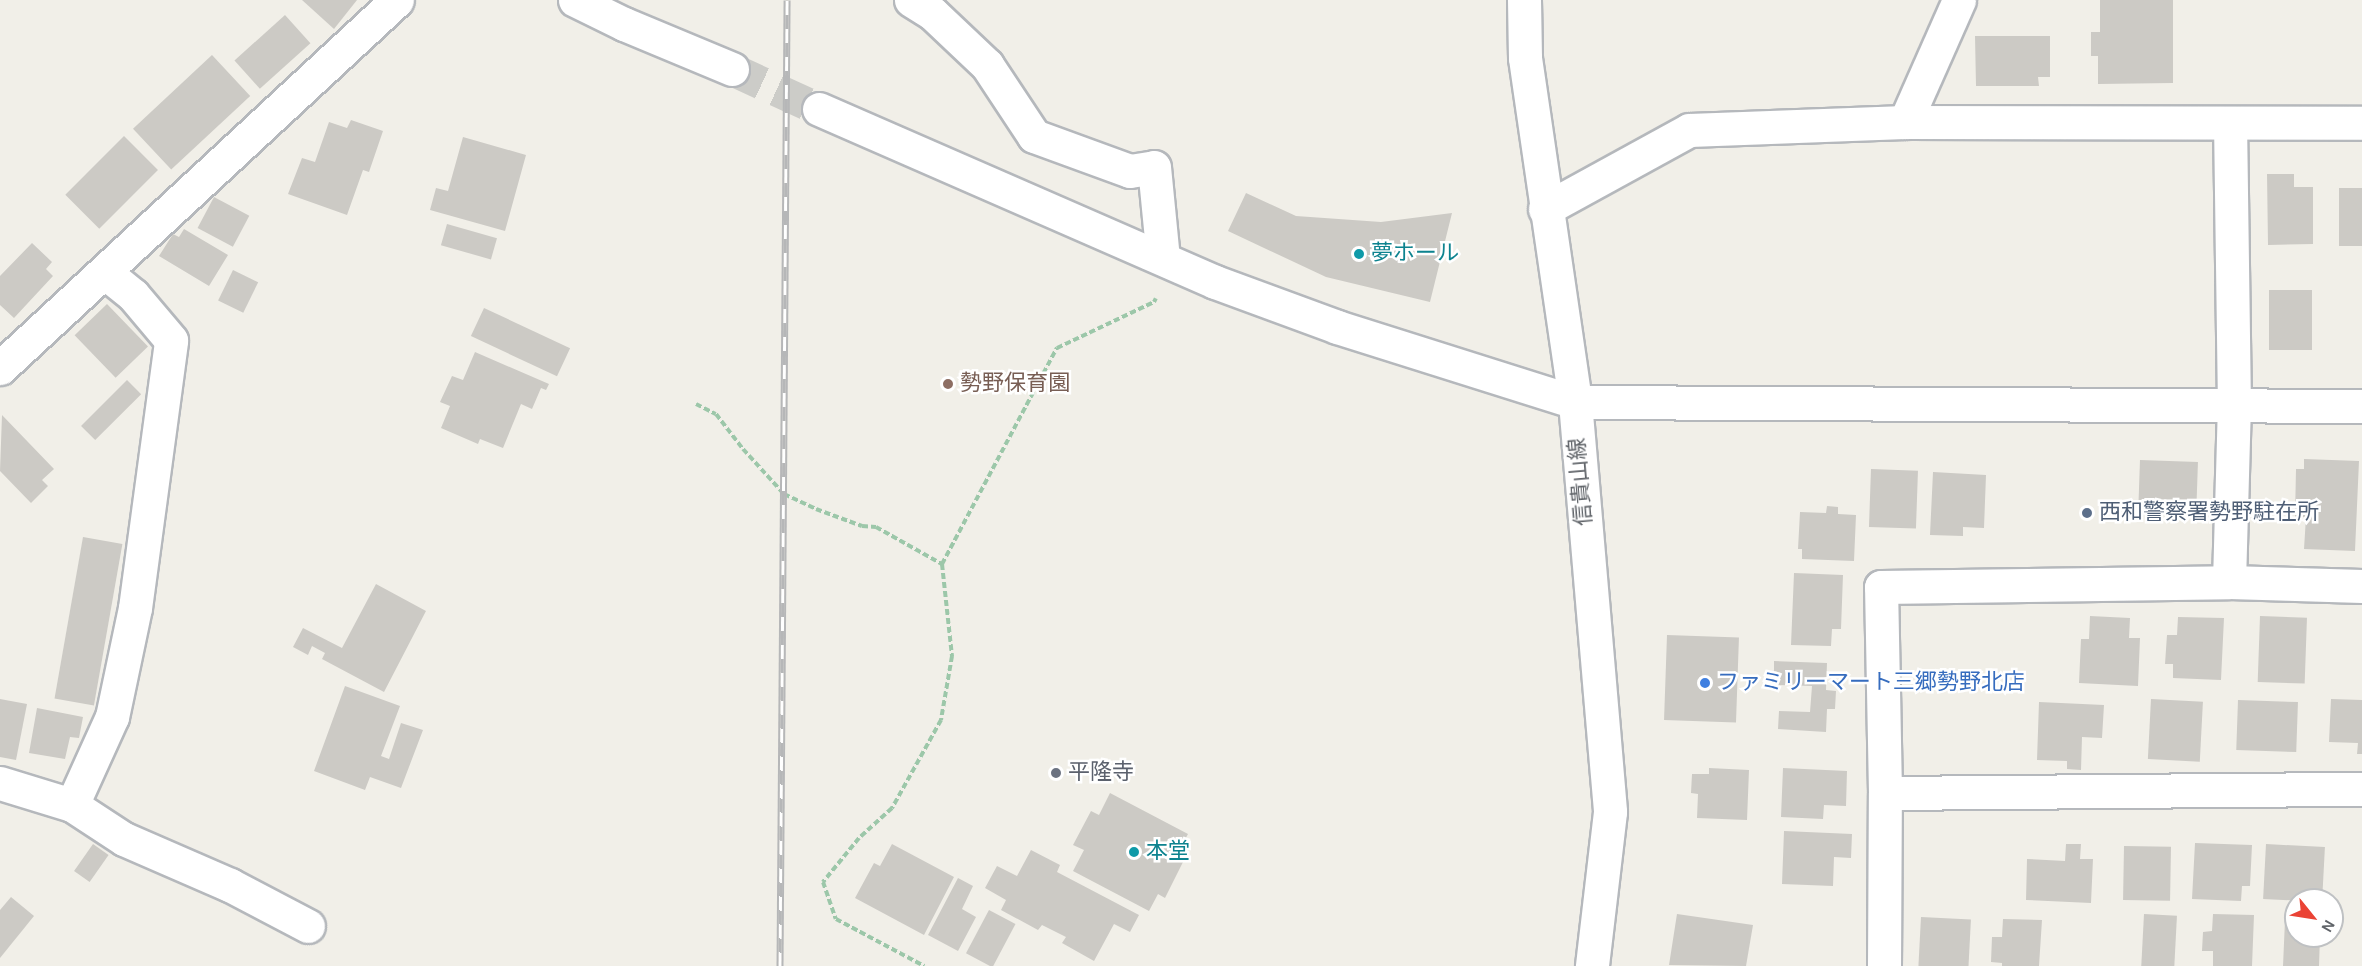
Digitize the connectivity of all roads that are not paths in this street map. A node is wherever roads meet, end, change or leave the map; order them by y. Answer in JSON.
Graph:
{"nodes":[{"id":1,"x":397,"y":0,"type":"edge"},
{"id":2,"x":575,"y":0,"type":"edge"},
{"id":3,"x":911,"y":0,"type":"edge"},
{"id":4,"x":1524,"y":0,"type":"edge"},
{"id":5,"x":1959,"y":0,"type":"edge"},
{"id":6,"x":732,"y":69,"type":"tunnel mouth"},
{"id":7,"x":819,"y":109,"type":"tunnel mouth"},
{"id":8,"x":1905,"y":122,"type":"junction"},
{"id":9,"x":2362,"y":123,"type":"edge"},
{"id":10,"x":2230,"y":124,"type":"junction"},
{"id":11,"x":1545,"y":209,"type":"junction"},
{"id":12,"x":1163,"y":258,"type":"junction"},
{"id":13,"x":105,"y":272,"type":"junction"},
{"id":14,"x":0,"y":368,"type":"edge"},
{"id":15,"x":1575,"y":402,"type":"junction"},
{"id":16,"x":2362,"y":406,"type":"edge"},
{"id":17,"x":2234,"y":407,"type":"junction"},
{"id":18,"x":2229,"y":582,"type":"junction"},
{"id":19,"x":2362,"y":586,"type":"edge"},
{"id":20,"x":0,"y":783,"type":"edge"},
{"id":21,"x":2362,"y":789,"type":"edge"},
{"id":22,"x":1885,"y":793,"type":"junction"},
{"id":23,"x":72,"y":805,"type":"junction"},
{"id":24,"x":308,"y":926,"type":"dead end"},
{"id":25,"x":1592,"y":966,"type":"edge"},
{"id":26,"x":1884,"y":966,"type":"edge"}],
"edges":[{"from":1,"to":13,"type":"street"},
{"from":2,"to":6,"type":"street"},
{"from":3,"to":12,"type":"street"},
{"from":4,"to":11,"type":"street","name":"信貴山線"},
{"from":5,"to":8,"type":"street"},
{"from":7,"to":12,"type":"street"},
{"from":8,"to":10,"type":"street"},
{"from":8,"to":11,"type":"street"},
{"from":9,"to":10,"type":"street"},
{"from":10,"to":17,"type":"street"},
{"from":11,"to":15,"type":"street","name":"信貴山線"},
{"from":12,"to":15,"type":"street"},
{"from":13,"to":14,"type":"street"},
{"from":13,"to":23,"type":"street"},
{"from":15,"to":17,"type":"street"},
{"from":15,"to":25,"type":"street","name":"信貴山線"},
{"from":16,"to":17,"type":"street"},
{"from":17,"to":18,"type":"street"},
{"from":18,"to":19,"type":"street"},
{"from":18,"to":22,"type":"street"},
{"from":20,"to":23,"type":"street"},
{"from":21,"to":22,"type":"street"},
{"from":22,"to":26,"type":"street"},
{"from":23,"to":24,"type":"street"}]}
